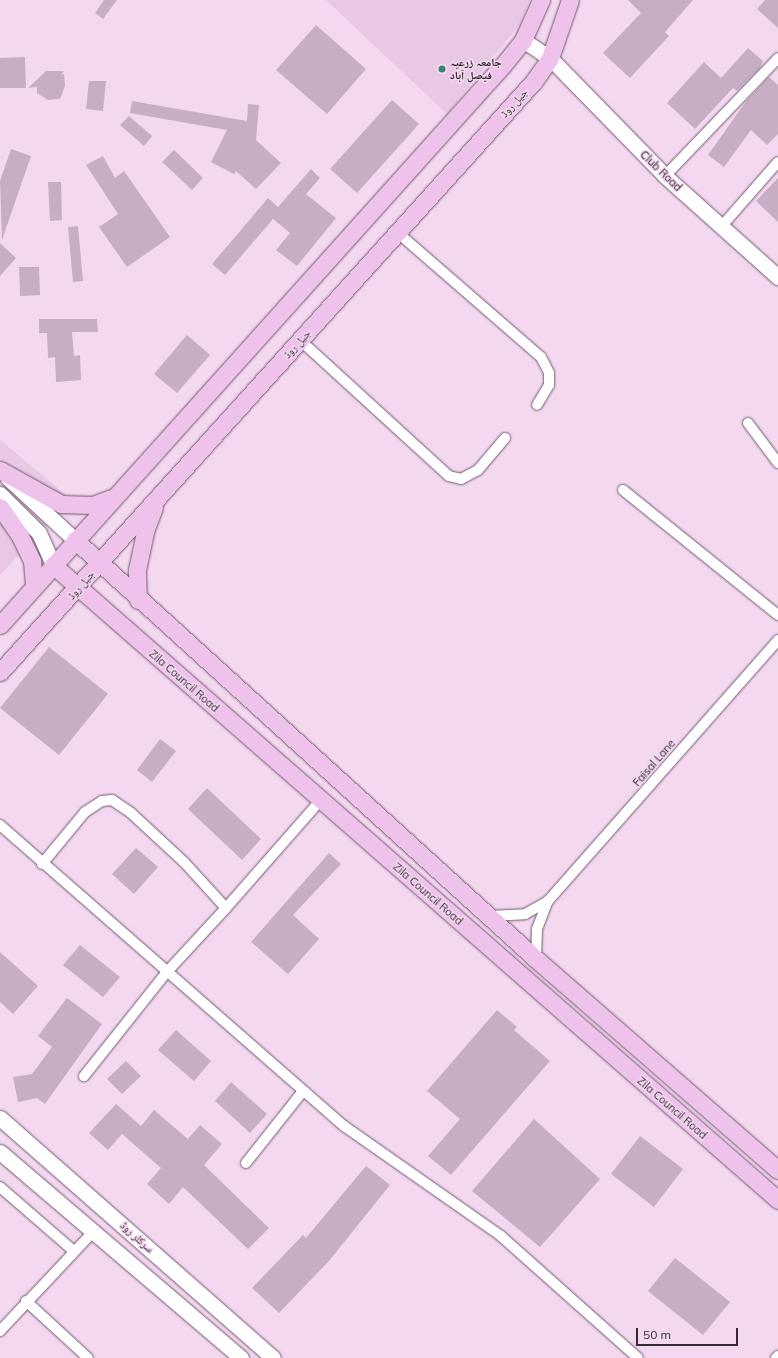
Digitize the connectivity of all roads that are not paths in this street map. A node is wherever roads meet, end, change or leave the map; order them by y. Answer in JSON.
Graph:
{"nodes":[{"id":1,"x":541,"y":0,"type":"edge"},
{"id":2,"x":570,"y":0,"type":"edge"},
{"id":3,"x":523,"y":40,"type":"junction"},
{"id":4,"x":550,"y":58,"type":"junction"},
{"id":5,"x":778,"y":58,"type":"edge"},
{"id":6,"x":778,"y":162,"type":"edge"},
{"id":7,"x":665,"y":176,"type":"junction"},
{"id":8,"x":721,"y":227,"type":"junction"},
{"id":9,"x":398,"y":232,"type":"junction"},
{"id":10,"x":778,"y":277,"type":"edge"},
{"id":11,"x":300,"y":340,"type":"junction"},
{"id":12,"x":537,"y":405,"type":"dead end"},
{"id":13,"x":748,"y":423,"type":"dead end"},
{"id":14,"x":505,"y":438,"type":"dead end"},
{"id":15,"x":778,"y":463,"type":"edge"},
{"id":16,"x":0,"y":470,"type":"edge"},
{"id":17,"x":623,"y":490,"type":"dead end"},
{"id":18,"x":0,"y":494,"type":"edge"},
{"id":19,"x":159,"y":497,"type":"junction"},
{"id":20,"x":112,"y":498,"type":"junction"},
{"id":21,"x":0,"y":508,"type":"edge"},
{"id":22,"x":75,"y":540,"type":"junction"},
{"id":23,"x":98,"y":564,"type":"junction"},
{"id":24,"x":53,"y":565,"type":"junction"},
{"id":25,"x":34,"y":586,"type":"junction"},
{"id":26,"x":78,"y":589,"type":"junction"},
{"id":27,"x":138,"y":600,"type":"junction"},
{"id":28,"x":778,"y":615,"type":"edge"},
{"id":29,"x":0,"y":625,"type":"edge"},
{"id":30,"x":778,"y":640,"type":"edge"},
{"id":31,"x":0,"y":672,"type":"edge"},
{"id":32,"x":321,"y":800,"type":"junction"},
{"id":33,"x":0,"y":825,"type":"edge"},
{"id":34,"x":42,"y":864,"type":"junction"},
{"id":35,"x":548,"y":901,"type":"junction"},
{"id":36,"x":226,"y":908,"type":"junction"},
{"id":37,"x":488,"y":916,"type":"junction"},
{"id":38,"x":536,"y":959,"type":"junction"},
{"id":39,"x":166,"y":972,"type":"junction"},
{"id":40,"x":84,"y":1076,"type":"dead end"},
{"id":41,"x":303,"y":1090,"type":"junction"},
{"id":42,"x":0,"y":1118,"type":"edge"},
{"id":43,"x":0,"y":1152,"type":"edge"},
{"id":44,"x":246,"y":1163,"type":"dead end"},
{"id":45,"x":776,"y":1167,"type":"edge"},
{"id":46,"x":0,"y":1187,"type":"edge"},
{"id":47,"x":778,"y":1200,"type":"edge"},
{"id":48,"x":94,"y":1231,"type":"junction"},
{"id":49,"x":74,"y":1251,"type":"junction"},
{"id":50,"x":26,"y":1301,"type":"junction"},
{"id":51,"x":0,"y":1331,"type":"edge"},
{"id":52,"x":88,"y":1358,"type":"edge"},
{"id":53,"x":241,"y":1358,"type":"edge"},
{"id":54,"x":273,"y":1358,"type":"edge"},
{"id":55,"x":638,"y":1358,"type":"edge"}],
"edges":[{"from":1,"to":3,"type":"main road"},
{"from":2,"to":4,"type":"main road","name":"جیل روڈ"},
{"from":3,"to":4,"type":"main road","name":"Club Road"},
{"from":3,"to":20,"type":"main road"},
{"from":4,"to":7,"type":"main road","name":"Club Road"},
{"from":4,"to":9,"type":"main road","name":"جیل روڈ"},
{"from":5,"to":7,"type":"street"},
{"from":6,"to":8,"type":"street"},
{"from":7,"to":8,"type":"main road","name":"Club Road"},
{"from":8,"to":10,"type":"main road","name":"Club Road"},
{"from":9,"to":11,"type":"main road","name":"جیل روڈ"},
{"from":9,"to":12,"type":"street"},
{"from":11,"to":14,"type":"street"},
{"from":11,"to":19,"type":"main road","name":"جیل روڈ"},
{"from":13,"to":15,"type":"street"},
{"from":16,"to":20,"type":"main road"},
{"from":16,"to":22,"type":"main road"},
{"from":17,"to":28,"type":"street"},
{"from":18,"to":24,"type":"main road"},
{"from":19,"to":23,"type":"main road","name":"جیل روڈ"},
{"from":19,"to":27,"type":"main road"},
{"from":20,"to":22,"type":"main road"},
{"from":21,"to":25,"type":"main road"},
{"from":22,"to":23,"type":"main road","name":"Zila Council Road"},
{"from":22,"to":24,"type":"main road"},
{"from":23,"to":26,"type":"main road","name":"جیل روڈ"},
{"from":23,"to":27,"type":"main road","name":"Zila Council Road"},
{"from":24,"to":25,"type":"main road"},
{"from":24,"to":26,"type":"main road","name":"Zila Council Road"},
{"from":25,"to":29,"type":"main road"},
{"from":26,"to":31,"type":"main road","name":"جیل روڈ"},
{"from":26,"to":32,"type":"main road","name":"Zila Council Road"},
{"from":27,"to":37,"type":"main road","name":"Zila Council Road"},
{"from":30,"to":35,"type":"street","name":"Faisal Lane"},
{"from":32,"to":36,"type":"street"},
{"from":32,"to":47,"type":"main road","name":"Zila Council Road"},
{"from":33,"to":34,"type":"street"},
{"from":34,"to":36,"type":"street"},
{"from":34,"to":39,"type":"street"},
{"from":35,"to":37,"type":"street","name":"Faisal Lane"},
{"from":35,"to":38,"type":"street","name":"Faisal Lane"},
{"from":36,"to":39,"type":"street"},
{"from":37,"to":38,"type":"main road","name":"Zila Council Road"},
{"from":38,"to":45,"type":"main road","name":"Zila Council Road"},
{"from":39,"to":40,"type":"street"},
{"from":39,"to":41,"type":"street"},
{"from":41,"to":44,"type":"street"},
{"from":41,"to":55,"type":"street"},
{"from":42,"to":54,"type":"main road","name":"سرکلر روڈ"},
{"from":43,"to":48,"type":"main road"},
{"from":46,"to":49,"type":"street"},
{"from":48,"to":49,"type":"street"},
{"from":48,"to":53,"type":"main road"},
{"from":49,"to":50,"type":"street"},
{"from":50,"to":51,"type":"street"},
{"from":50,"to":52,"type":"street"}]}
